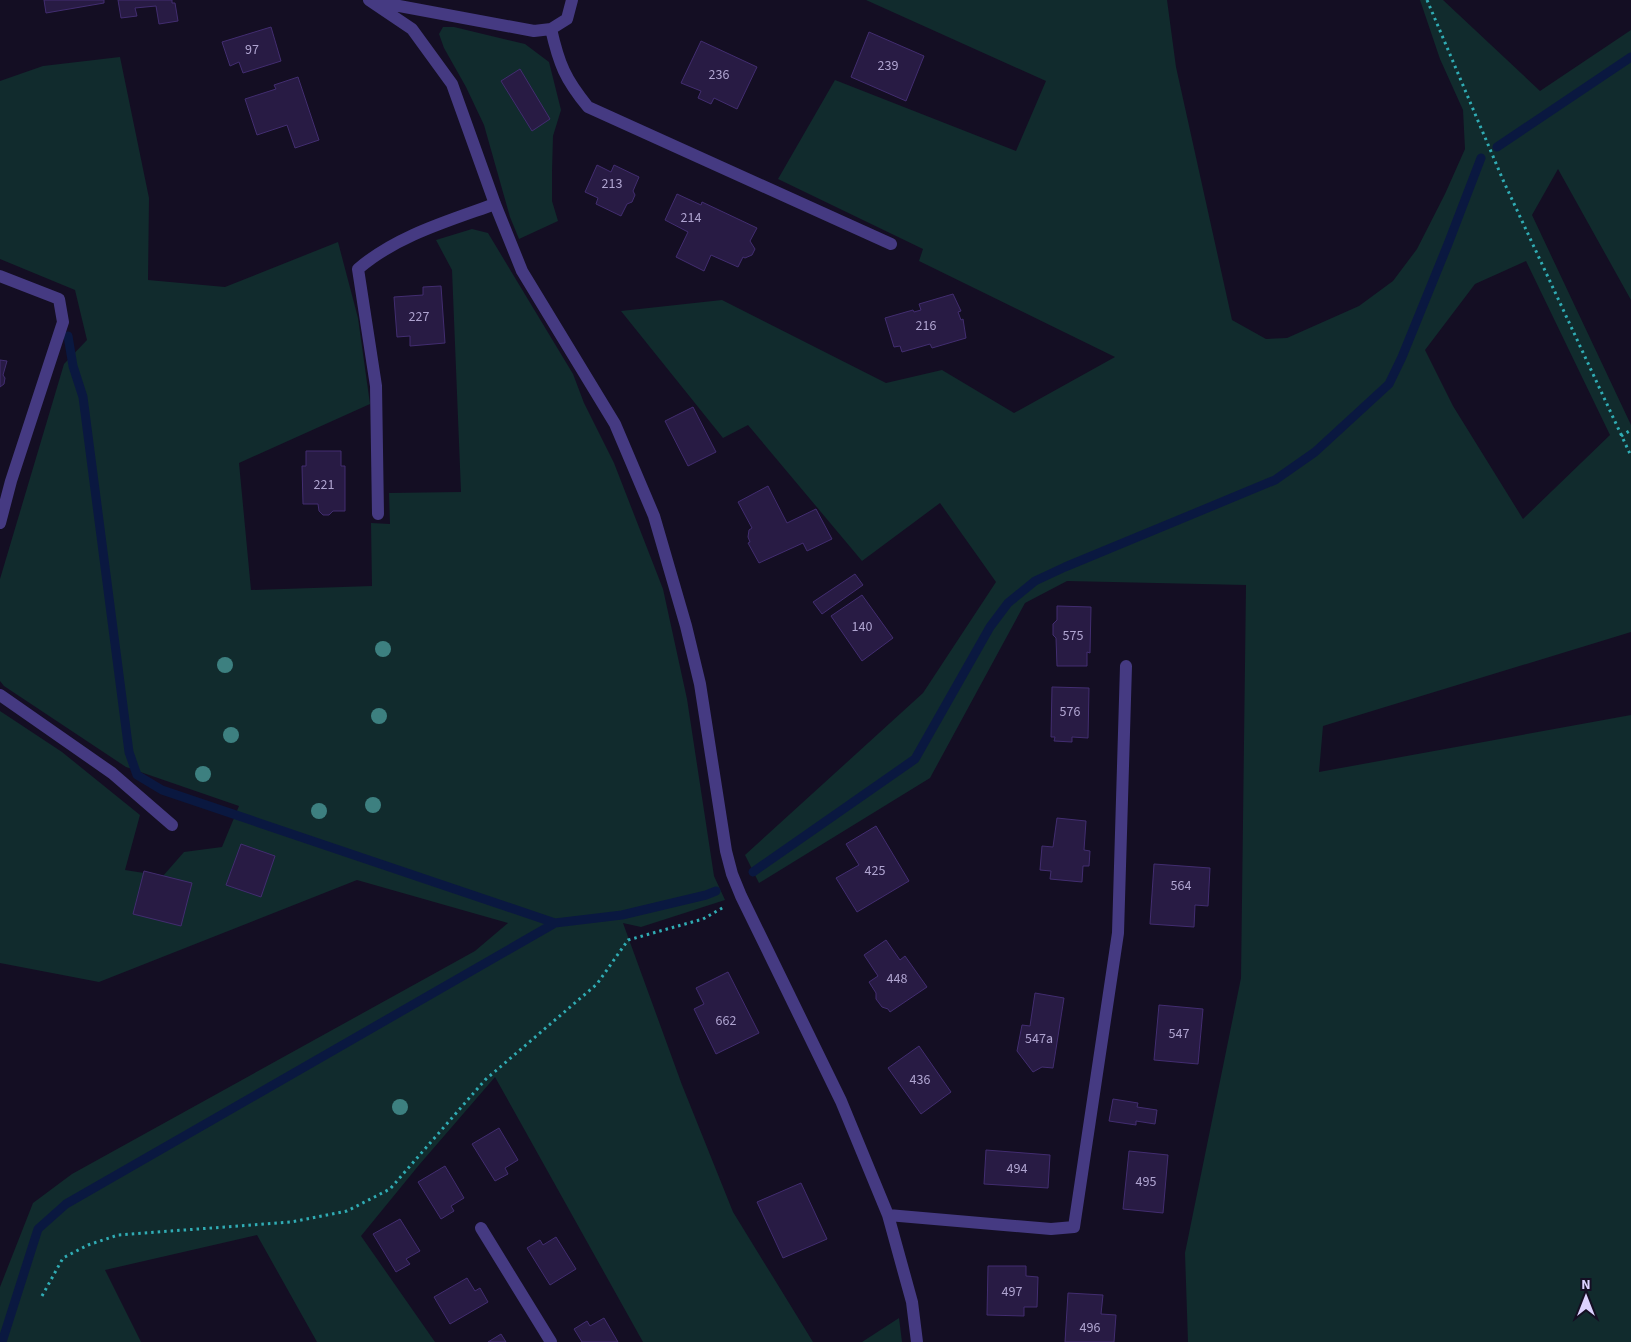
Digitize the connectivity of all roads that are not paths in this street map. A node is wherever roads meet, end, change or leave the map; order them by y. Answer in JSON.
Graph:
{"nodes":[{"id":1,"x":572,"y":0,"type":"edge"},
{"id":2,"x":371,"y":1,"type":"edge"},
{"id":3,"x":551,"y":29,"type":"junction"},
{"id":4,"x":495,"y":204,"type":"junction"},
{"id":5,"x":891,"y":244,"type":"dead end"},
{"id":6,"x":0,"y":276,"type":"edge"},
{"id":7,"x":378,"y":514,"type":"dead end"},
{"id":8,"x":0,"y":523,"type":"edge"},
{"id":9,"x":1126,"y":666,"type":"dead end"},
{"id":10,"x":0,"y":695,"type":"edge"},
{"id":11,"x":172,"y":826,"type":"dead end"},
{"id":12,"x":888,"y":1215,"type":"junction"},
{"id":13,"x":481,"y":1228,"type":"dead end"},
{"id":14,"x":551,"y":1342,"type":"edge"},
{"id":15,"x":917,"y":1342,"type":"edge"}],
"edges":[{"from":1,"to":3,"type":"street"},
{"from":2,"to":3,"type":"street"},
{"from":2,"to":4,"type":"street"},
{"from":3,"to":5,"type":"street"},
{"from":4,"to":7,"type":"street"},
{"from":4,"to":12,"type":"street"},
{"from":6,"to":8,"type":"street"},
{"from":9,"to":12,"type":"street"},
{"from":10,"to":11,"type":"street"},
{"from":12,"to":15,"type":"street"},
{"from":13,"to":14,"type":"street"}]}
